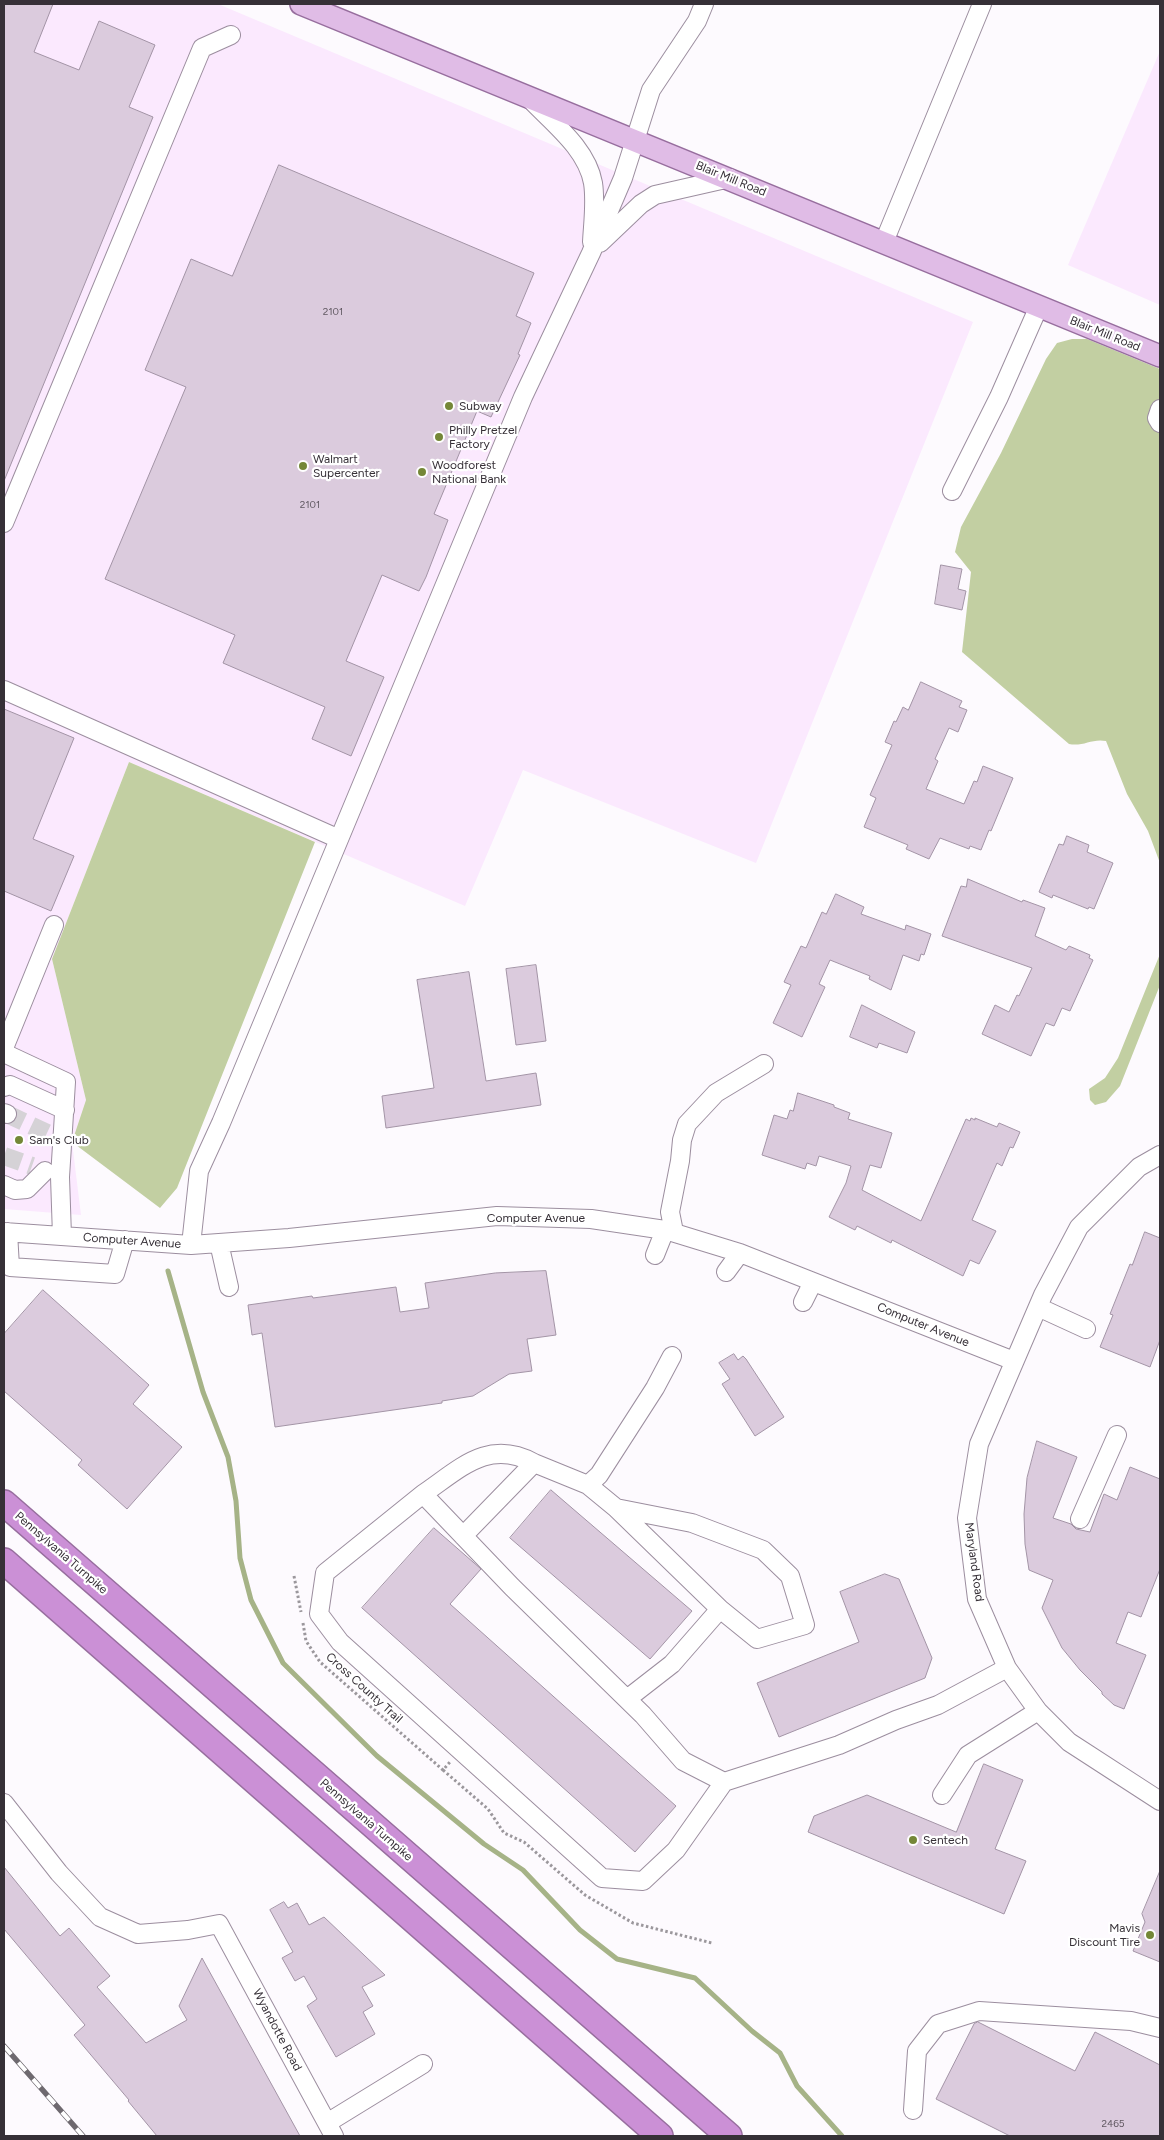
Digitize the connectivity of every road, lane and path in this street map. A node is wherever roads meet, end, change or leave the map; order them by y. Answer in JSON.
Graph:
{"nodes":[{"id":1,"x":301,"y":4,"type":"edge"},
{"id":2,"x":704,"y":4,"type":"edge"},
{"id":3,"x":982,"y":4,"type":"edge"},
{"id":4,"x":231,"y":35,"type":"dead end"},
{"id":5,"x":528,"y":96,"type":"junction"},
{"id":6,"x":635,"y":139,"type":"junction"},
{"id":7,"x":730,"y":178,"type":"junction"},
{"id":8,"x":884,"y":242,"type":"junction"},
{"id":9,"x":591,"y":253,"type":"junction"},
{"id":10,"x":1038,"y":306,"type":"junction"},
{"id":11,"x":1160,"y":356,"type":"edge"},
{"id":12,"x":1160,"y":409,"type":"edge"},
{"id":13,"x":1160,"y":422,"type":"edge"},
{"id":14,"x":952,"y":491,"type":"dead end"},
{"id":15,"x":4,"y":523,"type":"edge"},
{"id":16,"x":4,"y":690,"type":"edge"},
{"id":17,"x":339,"y":839,"type":"junction"},
{"id":18,"x":54,"y":925,"type":"dead end"},
{"id":19,"x":4,"y":1048,"type":"edge"},
{"id":20,"x":4,"y":1053,"type":"edge"},
{"id":21,"x":764,"y":1064,"type":"dead end"},
{"id":22,"x":4,"y":1087,"type":"edge"},
{"id":23,"x":65,"y":1110,"type":"junction"},
{"id":24,"x":46,"y":1133,"type":"tunnel mouth"},
{"id":25,"x":63,"y":1140,"type":"junction"},
{"id":26,"x":1160,"y":1155,"type":"edge"},
{"id":27,"x":46,"y":1172,"type":"junction"},
{"id":28,"x":4,"y":1185,"type":"edge"},
{"id":29,"x":669,"y":1231,"type":"junction"},
{"id":30,"x":6,"y":1232,"type":"edge"},
{"id":31,"x":62,"y":1236,"type":"junction"},
{"id":32,"x":124,"y":1240,"type":"junction"},
{"id":33,"x":219,"y":1243,"type":"junction"},
{"id":34,"x":191,"y":1245,"type":"junction"},
{"id":35,"x":740,"y":1253,"type":"junction"},
{"id":36,"x":655,"y":1255,"type":"dead end"},
{"id":37,"x":726,"y":1272,"type":"dead end"},
{"id":38,"x":813,"y":1282,"type":"junction"},
{"id":39,"x":229,"y":1287,"type":"dead end"},
{"id":40,"x":803,"y":1302,"type":"dead end"},
{"id":41,"x":1038,"y":1307,"type":"junction"},
{"id":42,"x":1086,"y":1329,"type":"dead end"},
{"id":43,"x":672,"y":1356,"type":"dead end"},
{"id":44,"x":1014,"y":1361,"type":"junction"},
{"id":45,"x":1117,"y":1435,"type":"dead end"},
{"id":46,"x":534,"y":1463,"type":"junction"},
{"id":47,"x":588,"y":1485,"type":"junction"},
{"id":48,"x":423,"y":1494,"type":"junction"},
{"id":49,"x":4,"y":1503,"type":"edge"},
{"id":50,"x":616,"y":1508,"type":"junction"},
{"id":51,"x":1080,"y":1519,"type":"dead end"},
{"id":52,"x":463,"y":1536,"type":"junction"},
{"id":53,"x":4,"y":1561,"type":"edge"},
{"id":54,"x":294,"y":1576,"type":"dead end"},
{"id":55,"x":720,"y":1609,"type":"junction"},
{"id":56,"x":301,"y":1613,"type":"dead end"},
{"id":57,"x":303,"y":1622,"type":"dead end"},
{"id":58,"x":1007,"y":1668,"type":"junction"},
{"id":59,"x":627,"y":1699,"type":"junction"},
{"id":60,"x":1038,"y":1711,"type":"junction"},
{"id":61,"x":461,"y":1750,"type":"junction"},
{"id":62,"x":724,"y":1782,"type":"junction"},
{"id":63,"x":942,"y":1795,"type":"dead end"},
{"id":64,"x":1160,"y":1801,"type":"edge"},
{"id":65,"x":4,"y":1803,"type":"edge"},
{"id":66,"x":1160,"y":2028,"type":"edge"},
{"id":67,"x":423,"y":2064,"type":"dead end"},
{"id":68,"x":913,"y":2110,"type":"dead end"},
{"id":69,"x":330,"y":2130,"type":"edge"},
{"id":70,"x":660,"y":2136,"type":"edge"},
{"id":71,"x":729,"y":2136,"type":"edge"}],
"edges":[{"from":1,"to":5,"type":"main road","name":"Blair Mill Road"},
{"from":2,"to":6,"type":"street"},
{"from":3,"to":8,"type":"street"},
{"from":4,"to":15,"type":"street"},
{"from":5,"to":6,"type":"main road","name":"Blair Mill Road"},
{"from":5,"to":9,"type":"street"},
{"from":6,"to":7,"type":"main road","name":"Blair Mill Road"},
{"from":6,"to":9,"type":"street"},
{"from":7,"to":8,"type":"main road","name":"Blair Mill Road"},
{"from":7,"to":9,"type":"street"},
{"from":8,"to":10,"type":"main road","name":"Blair Mill Road"},
{"from":9,"to":17,"type":"street"},
{"from":10,"to":11,"type":"main road","name":"Blair Mill Road"},
{"from":10,"to":14,"type":"street"},
{"from":12,"to":13,"type":"street"},
{"from":16,"to":17,"type":"street"},
{"from":17,"to":34,"type":"street"},
{"from":18,"to":19,"type":"street"},
{"from":20,"to":23,"type":"street"},
{"from":21,"to":29,"type":"street"},
{"from":22,"to":23,"type":"street"},
{"from":23,"to":25,"type":"street"},
{"from":24,"to":25,"type":"street"},
{"from":25,"to":27,"type":"street"},
{"from":26,"to":41,"type":"street","name":"Maryland Road"},
{"from":27,"to":28,"type":"street"},
{"from":27,"to":31,"type":"street"},
{"from":29,"to":33,"type":"street","name":"Computer Avenue"},
{"from":29,"to":35,"type":"street","name":"Computer Avenue"},
{"from":29,"to":36,"type":"street"},
{"from":30,"to":31,"type":"street","name":"Computer Avenue"},
{"from":30,"to":32,"type":"street"},
{"from":31,"to":32,"type":"street","name":"Computer Avenue"},
{"from":32,"to":34,"type":"street","name":"Computer Avenue"},
{"from":33,"to":34,"type":"street","name":"Computer Avenue"},
{"from":33,"to":39,"type":"street"},
{"from":35,"to":37,"type":"street"},
{"from":35,"to":38,"type":"street","name":"Computer Avenue"},
{"from":38,"to":40,"type":"street"},
{"from":38,"to":44,"type":"street","name":"Computer Avenue"},
{"from":41,"to":42,"type":"street"},
{"from":41,"to":44,"type":"street","name":"Maryland Road"},
{"from":43,"to":47,"type":"street"},
{"from":44,"to":58,"type":"street","name":"Maryland Road"},
{"from":45,"to":51,"type":"street"},
{"from":46,"to":47,"type":"street"},
{"from":46,"to":48,"type":"street"},
{"from":46,"to":52,"type":"street"},
{"from":47,"to":50,"type":"street"},
{"from":48,"to":52,"type":"street"},
{"from":48,"to":61,"type":"street"},
{"from":49,"to":71,"type":"highway","name":"Pennsylvania Turnpike"},
{"from":50,"to":55,"type":"street"},
{"from":50,"to":55,"type":"street"},
{"from":52,"to":59,"type":"street"},
{"from":53,"to":70,"type":"highway"},
{"from":54,"to":56,"type":"path"},
{"from":55,"to":59,"type":"street"},
{"from":57,"to":61,"type":"path","name":"Cross County Trail"},
{"from":58,"to":60,"type":"street","name":"Maryland Road"},
{"from":58,"to":62,"type":"street"},
{"from":59,"to":62,"type":"street"},
{"from":60,"to":63,"type":"street"},
{"from":60,"to":64,"type":"street","name":"Maryland Road"},
{"from":61,"to":62,"type":"street"},
{"from":65,"to":69,"type":"street","name":"Wyandotte Road"},
{"from":66,"to":68,"type":"street"},
{"from":67,"to":69,"type":"street"}]}
